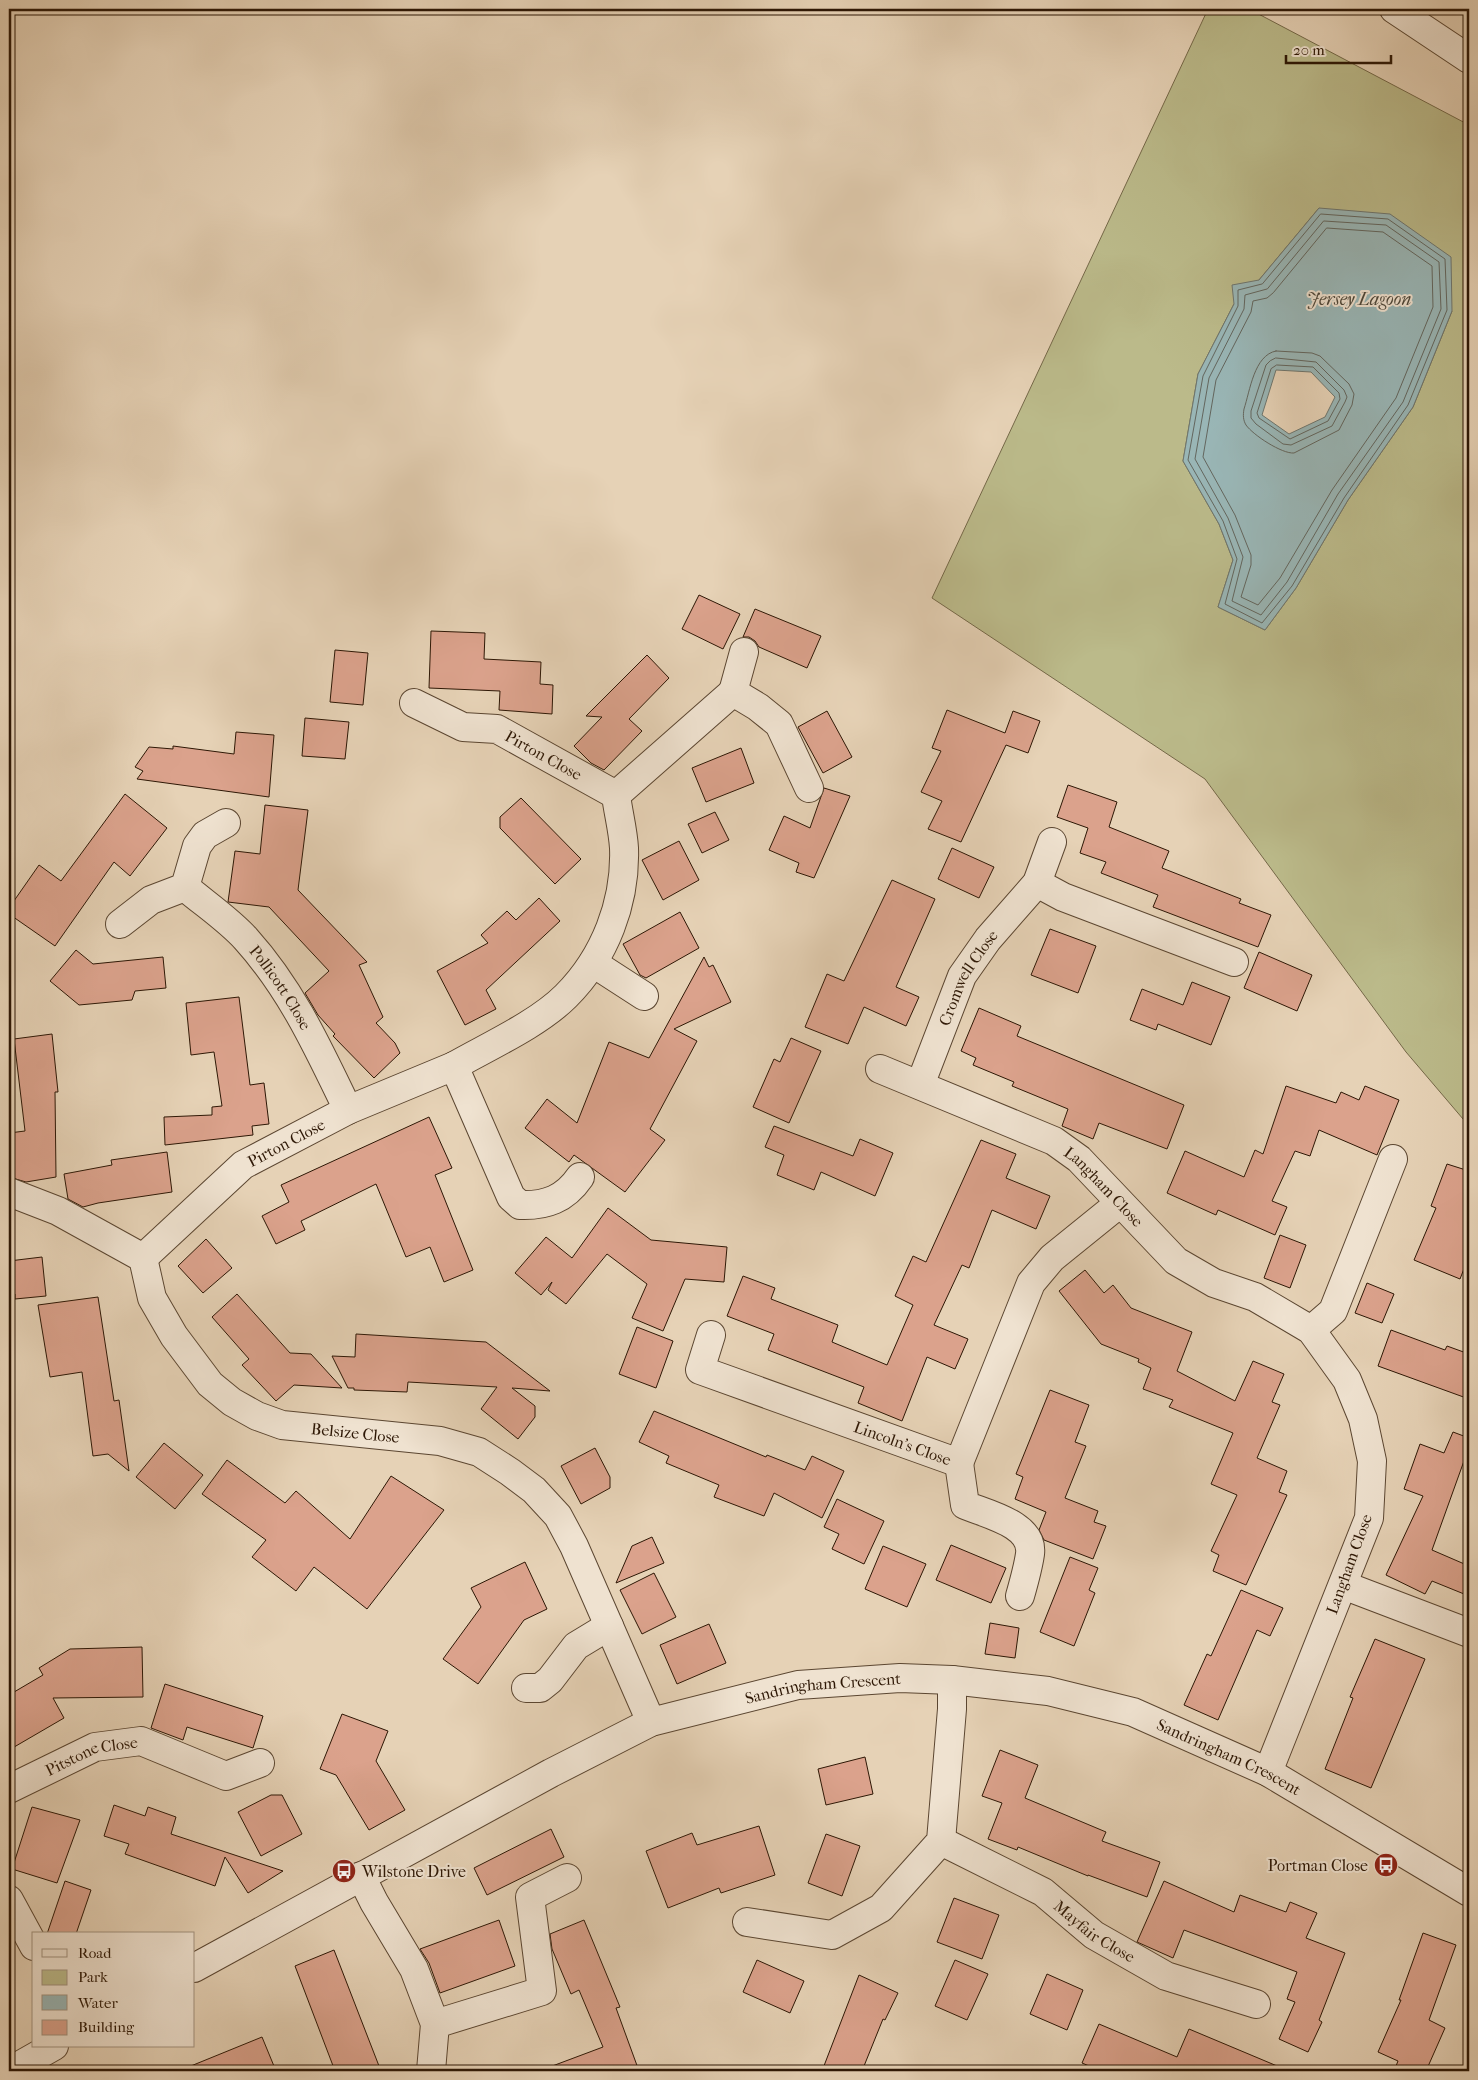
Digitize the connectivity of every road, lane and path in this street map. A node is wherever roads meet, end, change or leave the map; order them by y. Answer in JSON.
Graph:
{"nodes":[{"id":1,"x":1394,"y":9,"type":"edge"},
{"id":2,"x":1469,"y":59,"type":"edge"},
{"id":3,"x":744,"y":652,"type":"dead end"},
{"id":4,"x":733,"y":692,"type":"junction"},
{"id":5,"x":414,"y":703,"type":"dead end"},
{"id":6,"x":810,"y":788,"type":"dead end"},
{"id":7,"x":616,"y":795,"type":"junction"},
{"id":8,"x":226,"y":823,"type":"dead end"},
{"id":9,"x":1052,"y":842,"type":"dead end"},
{"id":10,"x":1037,"y":883,"type":"junction"},
{"id":11,"x":185,"y":887,"type":"junction"},
{"id":12,"x":120,"y":924,"type":"dead end"},
{"id":13,"x":1234,"y":962,"type":"dead end"},
{"id":14,"x":594,"y":963,"type":"junction"},
{"id":15,"x":644,"y":996,"type":"dead end"},
{"id":16,"x":454,"y":1066,"type":"junction"},
{"id":17,"x":880,"y":1069,"type":"dead end"},
{"id":18,"x":920,"y":1085,"type":"junction"},
{"id":19,"x":348,"y":1110,"type":"junction"},
{"id":20,"x":1393,"y":1159,"type":"dead end"},
{"id":21,"x":580,"y":1177,"type":"dead end"},
{"id":22,"x":9,"y":1192,"type":"edge"},
{"id":23,"x":1120,"y":1203,"type":"junction"},
{"id":24,"x":143,"y":1258,"type":"junction"},
{"id":25,"x":1311,"y":1330,"type":"junction"},
{"id":26,"x":711,"y":1335,"type":"dead end"},
{"id":27,"x":959,"y":1463,"type":"junction"},
{"id":28,"x":1343,"y":1585,"type":"junction"},
{"id":29,"x":1020,"y":1596,"type":"dead end"},
{"id":30,"x":609,"y":1626,"type":"junction"},
{"id":31,"x":1469,"y":1634,"type":"edge"},
{"id":32,"x":952,"y":1680,"type":"junction"},
{"id":33,"x":526,"y":1688,"type":"dead end"},
{"id":34,"x":651,"y":1722,"type":"junction"},
{"id":35,"x":260,"y":1763,"type":"dead end"},
{"id":36,"x":1268,"y":1772,"type":"junction"},
{"id":37,"x":9,"y":1789,"type":"edge"},
{"id":38,"x":941,"y":1841,"type":"junction"},
{"id":39,"x":361,"y":1876,"type":"junction"},
{"id":40,"x":566,"y":1878,"type":"dead end"},
{"id":41,"x":1469,"y":1892,"type":"edge"},
{"id":42,"x":9,"y":1900,"type":"edge"},
{"id":43,"x":747,"y":1922,"type":"dead end"},
{"id":44,"x":32,"y":1942,"type":"edge"},
{"id":45,"x":195,"y":1967,"type":"edge"},
{"id":46,"x":1256,"y":2004,"type":"dead end"},
{"id":47,"x":435,"y":2024,"type":"junction"},
{"id":48,"x":50,"y":2048,"type":"edge"},
{"id":49,"x":10,"y":2071,"type":"edge"},
{"id":50,"x":431,"y":2071,"type":"edge"}],
"edges":[{"from":1,"to":2,"type":"street"},
{"from":3,"to":4,"type":"street"},
{"from":4,"to":6,"type":"street"},
{"from":4,"to":7,"type":"street"},
{"from":5,"to":7,"type":"street","name":"Pirton Close"},
{"from":7,"to":14,"type":"street","name":"Pirton Close"},
{"from":8,"to":11,"type":"street"},
{"from":9,"to":10,"type":"street","name":"Cromwell Close"},
{"from":10,"to":13,"type":"street"},
{"from":10,"to":18,"type":"street","name":"Cromwell Close"},
{"from":11,"to":12,"type":"street"},
{"from":11,"to":19,"type":"street","name":"Pollicott Close"},
{"from":14,"to":15,"type":"street"},
{"from":14,"to":16,"type":"street","name":"Pirton Close"},
{"from":16,"to":19,"type":"street","name":"Pirton Close"},
{"from":16,"to":21,"type":"street"},
{"from":17,"to":18,"type":"street","name":"Langham Close"},
{"from":18,"to":23,"type":"street","name":"Langham Close"},
{"from":19,"to":24,"type":"street","name":"Pirton Close"},
{"from":20,"to":25,"type":"street"},
{"from":22,"to":24,"type":"street"},
{"from":23,"to":25,"type":"street","name":"Langham Close"},
{"from":23,"to":27,"type":"street","name":"Lincoln's Close"},
{"from":24,"to":30,"type":"street","name":"Belsize Close"},
{"from":25,"to":28,"type":"street","name":"Langham Close"},
{"from":26,"to":27,"type":"street","name":"Lincoln's Close"},
{"from":27,"to":29,"type":"street"},
{"from":28,"to":31,"type":"street"},
{"from":28,"to":36,"type":"street","name":"Langham Close"},
{"from":30,"to":33,"type":"street"},
{"from":30,"to":34,"type":"street","name":"Belsize Close"},
{"from":32,"to":34,"type":"street","name":"Sandringham Crescent"},
{"from":32,"to":36,"type":"street","name":"Sandringham Crescent"},
{"from":32,"to":38,"type":"street"},
{"from":34,"to":39,"type":"street","name":"Sandringham Crescent"},
{"from":35,"to":37,"type":"street","name":"Pitstone Close"},
{"from":36,"to":41,"type":"street","name":"Sandringham Crescent"},
{"from":38,"to":43,"type":"street"},
{"from":38,"to":46,"type":"street","name":"Mayfair Close"},
{"from":39,"to":45,"type":"street","name":"Sandringham Crescent"},
{"from":39,"to":47,"type":"street"},
{"from":40,"to":47,"type":"street"},
{"from":42,"to":44,"type":"street"},
{"from":47,"to":50,"type":"street"},
{"from":48,"to":49,"type":"street"}]}
